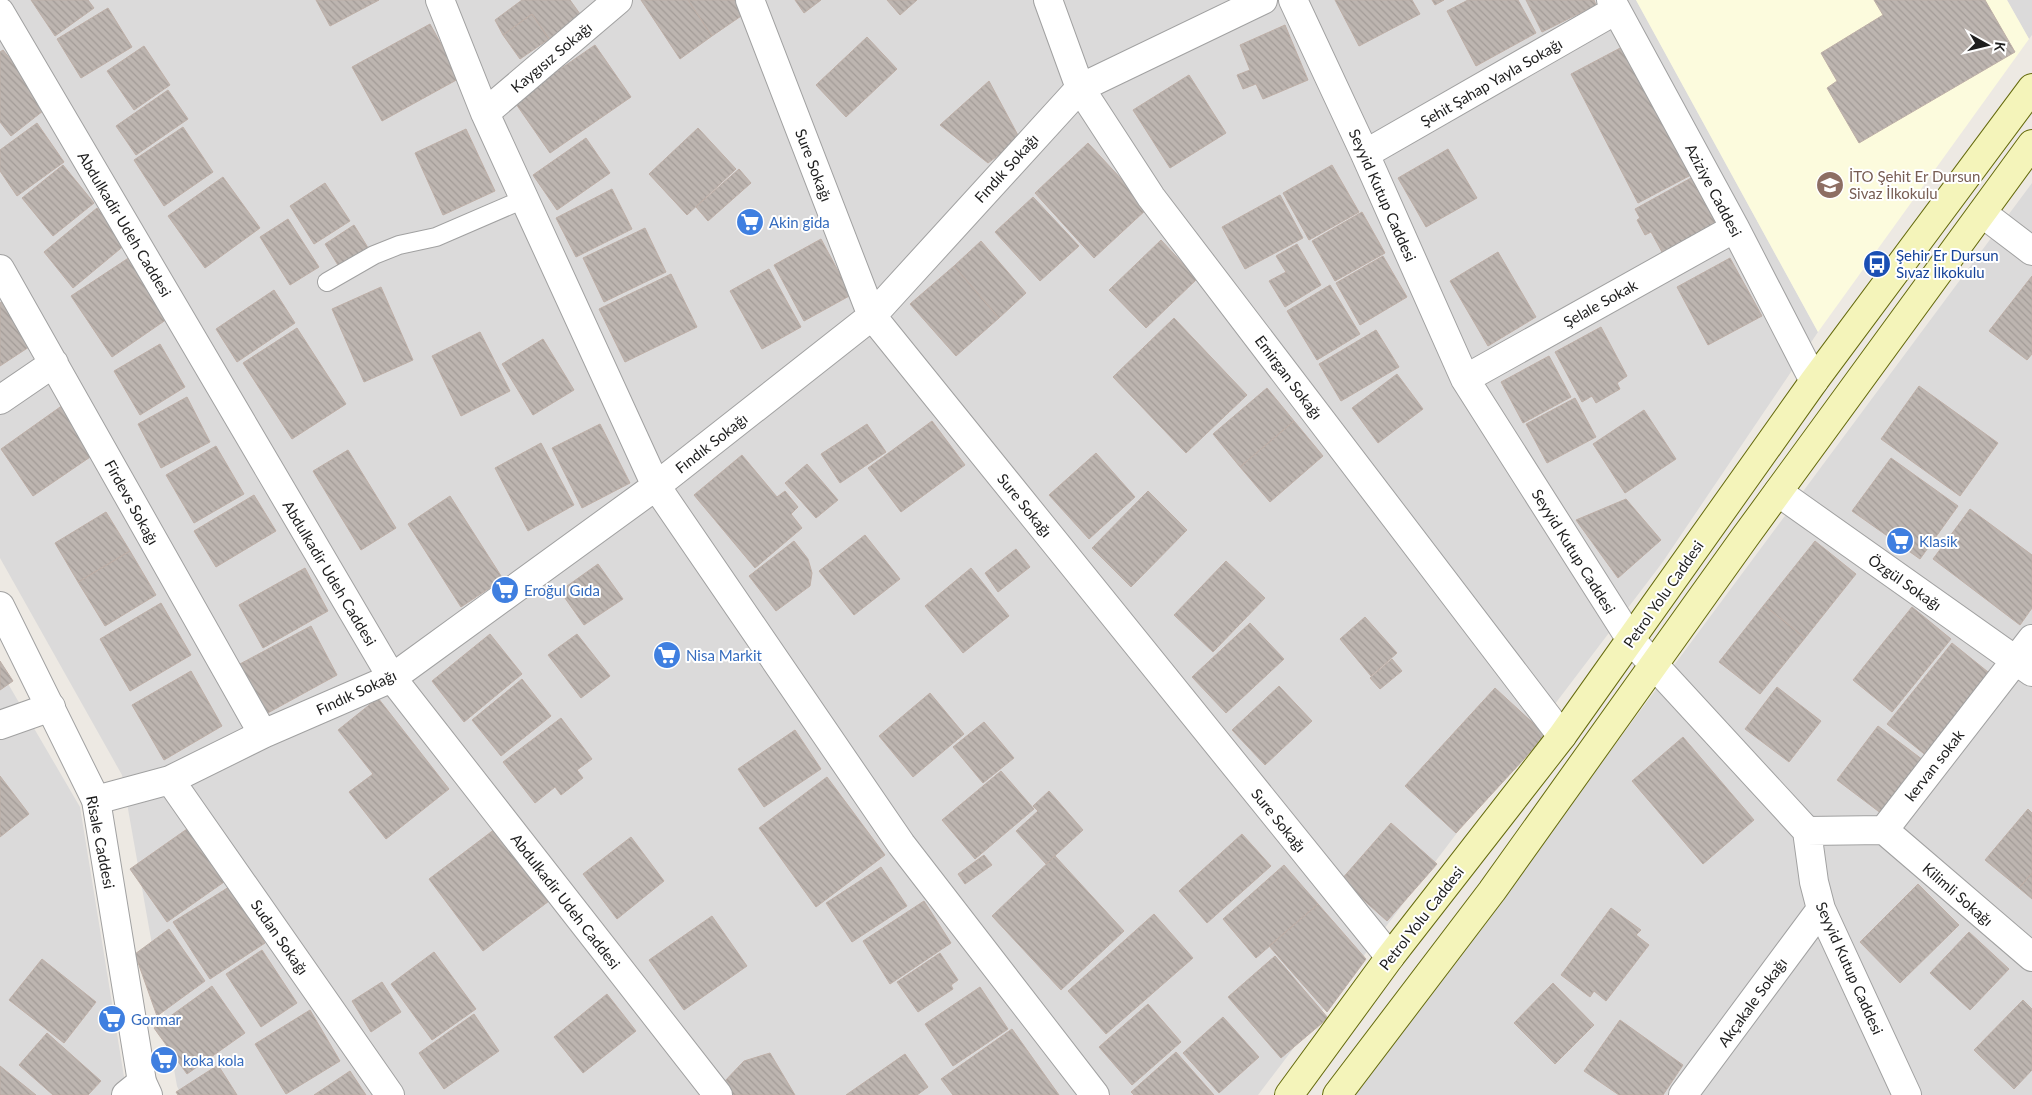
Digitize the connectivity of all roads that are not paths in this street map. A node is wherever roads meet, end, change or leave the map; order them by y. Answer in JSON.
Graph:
{"nodes":[{"id":1,"x":440,"y":0,"type":"edge"},
{"id":2,"x":618,"y":0,"type":"edge"},
{"id":3,"x":750,"y":0,"type":"edge"},
{"id":4,"x":1048,"y":0,"type":"edge"},
{"id":5,"x":1263,"y":0,"type":"edge"},
{"id":6,"x":1293,"y":0,"type":"edge"},
{"id":7,"x":1614,"y":5,"type":"edge"},
{"id":8,"x":0,"y":12,"type":"edge"},
{"id":9,"x":1080,"y":88,"type":"junction"},
{"id":10,"x":2032,"y":88,"type":"edge"},
{"id":11,"x":485,"y":113,"type":"junction"},
{"id":12,"x":2032,"y":144,"type":"edge"},
{"id":13,"x":1365,"y":154,"type":"junction"},
{"id":14,"x":524,"y":199,"type":"junction"},
{"id":15,"x":1982,"y":213,"type":"junction"},
{"id":16,"x":1735,"y":228,"type":"junction"},
{"id":17,"x":2032,"y":251,"type":"edge"},
{"id":18,"x":0,"y":270,"type":"edge"},
{"id":19,"x":327,"y":282,"type":"dead end"},
{"id":20,"x":872,"y":316,"type":"junction"},
{"id":21,"x":54,"y":363,"type":"junction"},
{"id":22,"x":1465,"y":378,"type":"junction"},
{"id":23,"x":1814,"y":381,"type":"junction"},
{"id":24,"x":0,"y":400,"type":"edge"},
{"id":25,"x":656,"y":486,"type":"junction"},
{"id":26,"x":1778,"y":492,"type":"junction"},
{"id":27,"x":0,"y":606,"type":"edge"},
{"id":28,"x":1631,"y":640,"type":"junction"},
{"id":29,"x":2027,"y":657,"type":"edge"},
{"id":30,"x":1654,"y":665,"type":"junction"},
{"id":31,"x":392,"y":678,"type":"junction"},
{"id":32,"x":51,"y":707,"type":"junction"},
{"id":33,"x":0,"y":725,"type":"edge"},
{"id":34,"x":262,"y":734,"type":"junction"},
{"id":35,"x":1562,"y":736,"type":"junction"},
{"id":36,"x":170,"y":780,"type":"junction"},
{"id":37,"x":96,"y":800,"type":"junction"},
{"id":38,"x":1884,"y":830,"type":"junction"},
{"id":39,"x":1807,"y":832,"type":"junction"},
{"id":40,"x":1821,"y":909,"type":"junction"},
{"id":41,"x":1390,"y":957,"type":"junction"},
{"id":42,"x":2032,"y":957,"type":"edge"},
{"id":43,"x":138,"y":1091,"type":"edge"},
{"id":44,"x":390,"y":1095,"type":"edge"},
{"id":45,"x":718,"y":1095,"type":"edge"},
{"id":46,"x":1095,"y":1095,"type":"edge"},
{"id":47,"x":1289,"y":1095,"type":"edge"},
{"id":48,"x":1336,"y":1095,"type":"edge"},
{"id":49,"x":1683,"y":1095,"type":"edge"},
{"id":50,"x":1907,"y":1095,"type":"edge"}],
"edges":[{"from":1,"to":11,"type":"street"},
{"from":2,"to":11,"type":"street","name":"Kaygısız Sokağı"},
{"from":3,"to":20,"type":"street","name":"Sure Sokağı"},
{"from":4,"to":9,"type":"street","name":"Emirgan Sokağı"},
{"from":5,"to":9,"type":"street","name":"Fındık Sokağı"},
{"from":6,"to":13,"type":"street","name":"Seyyid Kutup Caddesi"},
{"from":7,"to":13,"type":"street","name":"Şehit Şahap Yayla Sokağı"},
{"from":7,"to":16,"type":"street","name":"Aziziye Caddesi"},
{"from":8,"to":31,"type":"street","name":"Abdulkadir Udeh Caddesi"},
{"from":9,"to":20,"type":"street","name":"Fındık Sokağı"},
{"from":9,"to":35,"type":"street","name":"Emirgan Sokağı"},
{"from":10,"to":23,"type":"main road","name":"Petrol Yolu Caddesi"},
{"from":11,"to":14,"type":"street"},
{"from":12,"to":15,"type":"main road"},
{"from":13,"to":22,"type":"street","name":"Seyyid Kutup Caddesi"},
{"from":14,"to":19,"type":"lane"},
{"from":14,"to":25,"type":"street"},
{"from":15,"to":17,"type":"street"},
{"from":15,"to":26,"type":"main road"},
{"from":16,"to":22,"type":"street","name":"Şelale Sokak"},
{"from":16,"to":23,"type":"street","name":"Aziziye Caddesi"},
{"from":18,"to":21,"type":"street","name":"Firdevs Sokağı"},
{"from":20,"to":25,"type":"street","name":"Fındık Sokağı"},
{"from":20,"to":41,"type":"street","name":"Sure Sokağı"},
{"from":21,"to":24,"type":"street"},
{"from":21,"to":34,"type":"street","name":"Firdevs Sokağı"},
{"from":22,"to":28,"type":"street","name":"Seyyid Kutup Caddesi"},
{"from":23,"to":28,"type":"main road","name":"Petrol Yolu Caddesi"},
{"from":25,"to":31,"type":"street","name":"Fındık Sokağı"},
{"from":25,"to":46,"type":"street"},
{"from":26,"to":29,"type":"street","name":"Özgül Sokağı"},
{"from":26,"to":30,"type":"main road"},
{"from":27,"to":32,"type":"street","name":"Risale Caddesi"},
{"from":28,"to":30,"type":"street","name":"Seyyid Kutup Caddesi"},
{"from":28,"to":35,"type":"main road","name":"Petrol Yolu Caddesi"},
{"from":29,"to":38,"type":"street","name":"kervan sokak"},
{"from":30,"to":39,"type":"street","name":"Seyyid Kutup Caddesi"},
{"from":30,"to":48,"type":"main road"},
{"from":31,"to":34,"type":"street","name":"Fındık Sokağı"},
{"from":31,"to":45,"type":"street","name":"Abdulkadir Udeh Caddesi"},
{"from":32,"to":33,"type":"street"},
{"from":32,"to":37,"type":"street","name":"Risale Caddesi"},
{"from":34,"to":36,"type":"street","name":"Fındık Sokağı"},
{"from":35,"to":41,"type":"main road","name":"Petrol Yolu Caddesi"},
{"from":36,"to":37,"type":"street","name":"Fındık Sokağı"},
{"from":36,"to":44,"type":"street","name":"Sudan Sokağı"},
{"from":37,"to":43,"type":"street","name":"Risale Caddesi"},
{"from":38,"to":39,"type":"street"},
{"from":38,"to":42,"type":"street","name":"Kilimli Sokağı"},
{"from":39,"to":40,"type":"street","name":"Seyyid Kutup Caddesi"},
{"from":40,"to":49,"type":"street","name":"Akçakale Sokağı"},
{"from":40,"to":50,"type":"street","name":"Seyyid Kutup Caddesi"},
{"from":41,"to":47,"type":"main road","name":"Petrol Yolu Caddesi"}]}
